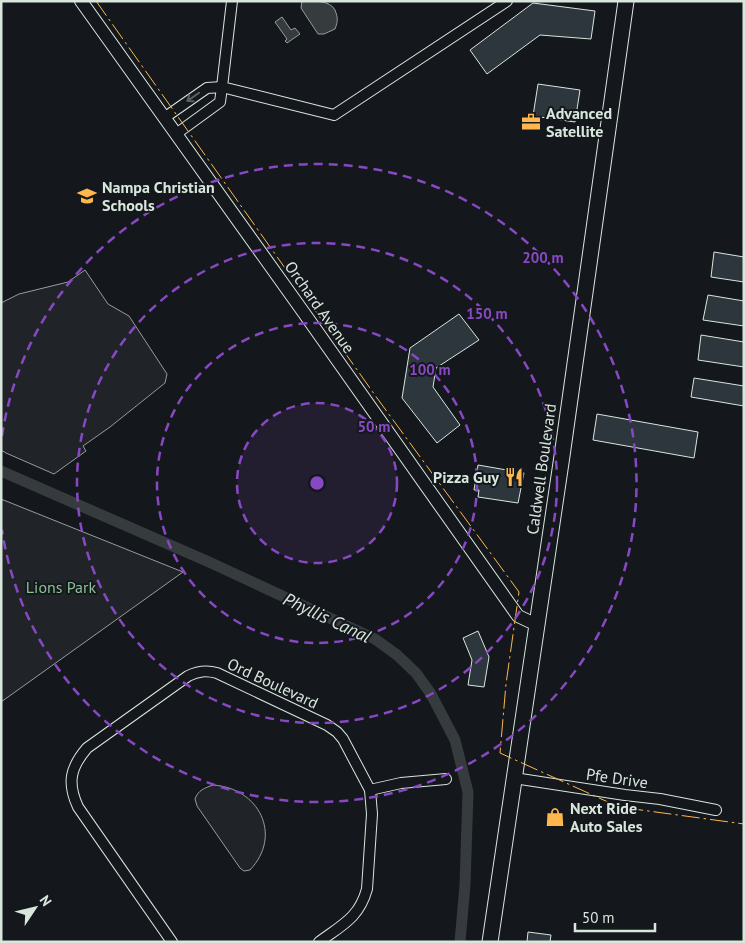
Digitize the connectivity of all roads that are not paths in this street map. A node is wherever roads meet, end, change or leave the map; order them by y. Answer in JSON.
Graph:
{"nodes":[{"id":1,"x":81,"y":1,"type":"edge"},
{"id":2,"x":232,"y":1,"type":"edge"},
{"id":3,"x":507,"y":1,"type":"edge"},
{"id":4,"x":626,"y":1,"type":"edge"},
{"id":5,"x":222,"y":87,"type":"junction"},
{"id":6,"x":164,"y":118,"type":"junction"},
{"id":7,"x":176,"y":134,"type":"junction"},
{"id":8,"x":537,"y":624,"type":"junction"},
{"id":9,"x":514,"y":778,"type":"junction"},
{"id":10,"x":446,"y":779,"type":"dead end"},
{"id":11,"x":370,"y":790,"type":"junction"},
{"id":12,"x":716,"y":810,"type":"dead end"},
{"id":13,"x":172,"y":942,"type":"edge"},
{"id":14,"x":319,"y":942,"type":"edge"},
{"id":15,"x":490,"y":942,"type":"edge"}],
"edges":[{"from":1,"to":6,"type":"street","name":"Orchard Avenue"},
{"from":2,"to":5,"type":"street"},
{"from":3,"to":5,"type":"street"},
{"from":4,"to":8,"type":"main road","name":"Caldwell Boulevard"},
{"from":5,"to":6,"type":"street","one_way":true},
{"from":5,"to":7,"type":"street"},
{"from":6,"to":7,"type":"street","name":"Orchard Avenue"},
{"from":7,"to":8,"type":"street","name":"Orchard Avenue"},
{"from":8,"to":9,"type":"main road","name":"Caldwell Boulevard"},
{"from":9,"to":12,"type":"street","name":"Pfe Drive"},
{"from":9,"to":15,"type":"main road","name":"Caldwell Boulevard"},
{"from":10,"to":11,"type":"street"},
{"from":11,"to":13,"type":"street","name":"Ord Boulevard"},
{"from":11,"to":14,"type":"street","name":"Ord Boulevard"}]}
